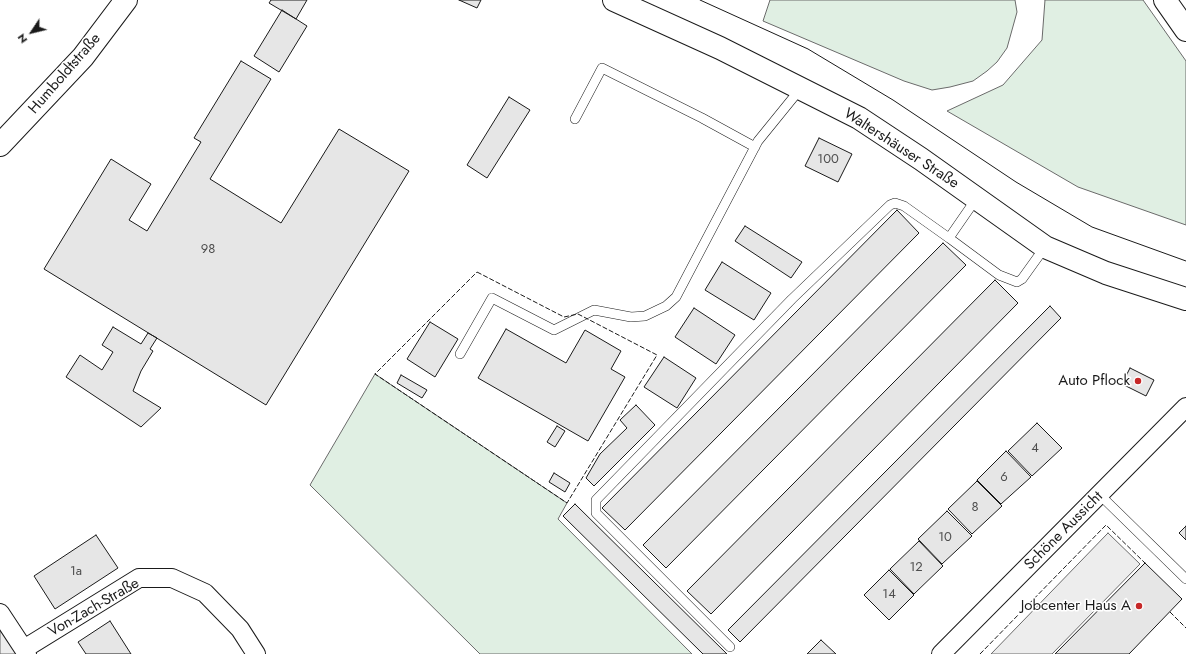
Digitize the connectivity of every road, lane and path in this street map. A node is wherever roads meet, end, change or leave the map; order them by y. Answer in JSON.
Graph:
{"nodes":[{"id":1,"x":126,"y":0,"type":"edge"},
{"id":2,"x":614,"y":0,"type":"edge"},
{"id":3,"x":1165,"y":0,"type":"edge"},
{"id":4,"x":1186,"y":30,"type":"edge"},
{"id":5,"x":801,"y":88,"type":"junction"},
{"id":6,"x":575,"y":119,"type":"dead end"},
{"id":7,"x":0,"y":145,"type":"edge"},
{"id":8,"x":755,"y":147,"type":"junction"},
{"id":9,"x":976,"y":199,"type":"junction"},
{"id":10,"x":949,"y":238,"type":"junction"},
{"id":11,"x":1045,"y":247,"type":"junction"},
{"id":12,"x":1186,"y":298,"type":"edge"},
{"id":13,"x":460,"y":354,"type":"dead end"},
{"id":14,"x":1186,"y":407,"type":"edge"},
{"id":15,"x":1100,"y":495,"type":"junction"},
{"id":16,"x":1186,"y":579,"type":"edge"},
{"id":17,"x":0,"y":613,"type":"edge"},
{"id":18,"x":730,"y":647,"type":"dead end"},
{"id":19,"x":26,"y":652,"type":"edge"},
{"id":20,"x":256,"y":654,"type":"edge"},
{"id":21,"x":942,"y":654,"type":"edge"}],
"edges":[{"from":1,"to":7,"type":"main road","name":"Humboldtstraße"},
{"from":2,"to":5,"type":"main road","name":"Waltershäuser Straße"},
{"from":3,"to":4,"type":"main road"},
{"from":5,"to":8,"type":"lane"},
{"from":5,"to":9,"type":"main road","name":"Waltershäuser Straße"},
{"from":6,"to":8,"type":"lane"},
{"from":8,"to":13,"type":"lane"},
{"from":9,"to":10,"type":"lane"},
{"from":9,"to":11,"type":"main road","name":"Waltershäuser Straße"},
{"from":10,"to":11,"type":"lane"},
{"from":10,"to":18,"type":"lane"},
{"from":11,"to":12,"type":"main road","name":"Waltershäuser Straße"},
{"from":14,"to":15,"type":"street","name":"Schöne Aussicht"},
{"from":15,"to":16,"type":"lane"},
{"from":15,"to":21,"type":"street","name":"Schöne Aussicht"},
{"from":17,"to":19,"type":"street"},
{"from":19,"to":20,"type":"street","name":"Von-Zach-Straße"}]}
